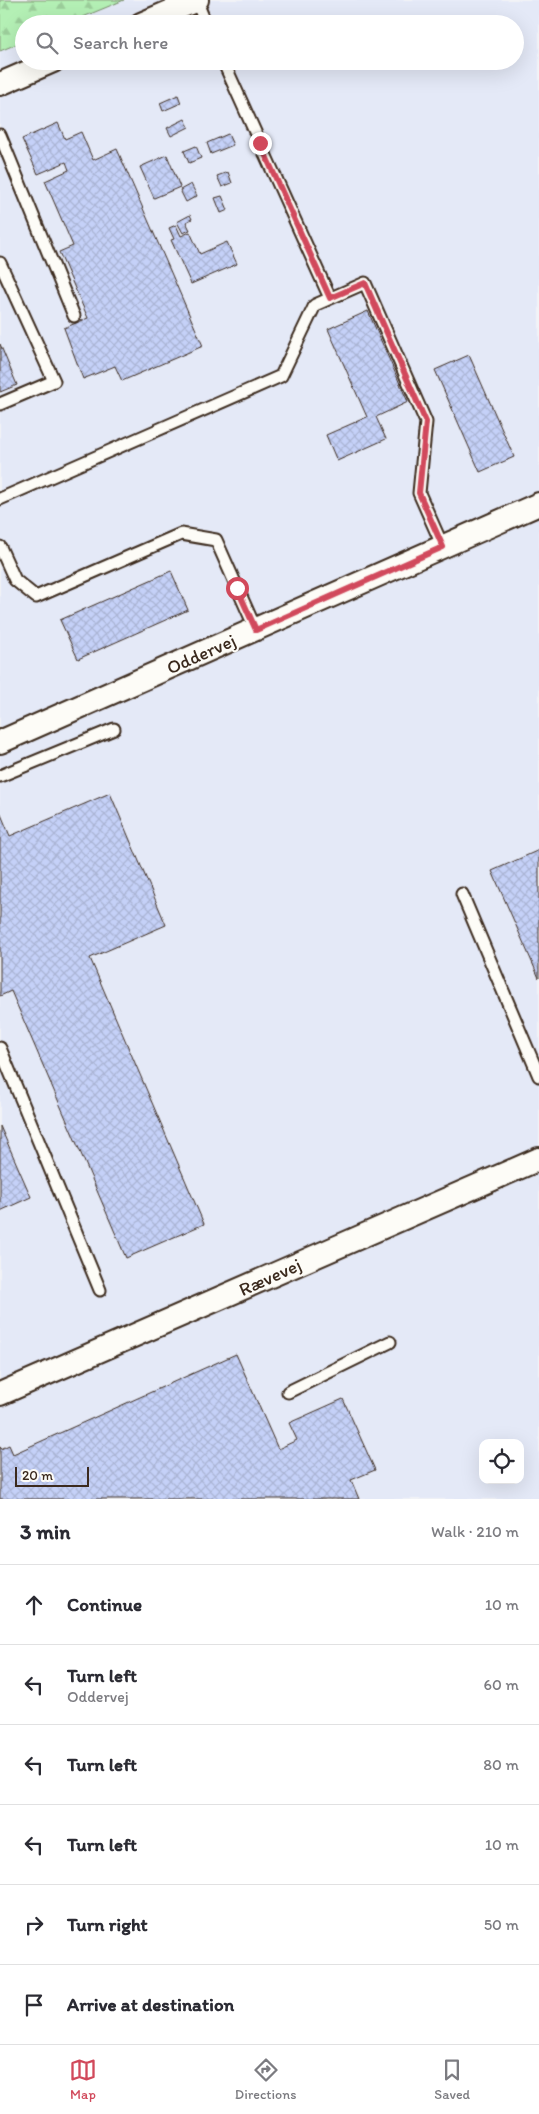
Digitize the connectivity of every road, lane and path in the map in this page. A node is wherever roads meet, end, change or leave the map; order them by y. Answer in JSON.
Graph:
{"nodes":[{"id":1,"x":197,"y":0,"type":"edge"},
{"id":2,"x":162,"y":15,"type":"edge"},
{"id":3,"x":203,"y":15,"type":"edge"},
{"id":4,"x":32,"y":70,"type":"edge"},
{"id":5,"x":227,"y":70,"type":"edge"},
{"id":6,"x":0,"y":84,"type":"edge"},
{"id":7,"x":0,"y":135,"type":"edge"},
{"id":8,"x":0,"y":263,"type":"edge"},
{"id":9,"x":330,"y":298,"type":"junction"},
{"id":10,"x":74,"y":316,"type":"dead end"},
{"id":11,"x":0,"y":404,"type":"edge"},
{"id":12,"x":0,"y":499,"type":"edge"},
{"id":13,"x":539,"y":504,"type":"edge"},
{"id":14,"x":0,"y":547,"type":"edge"},
{"id":15,"x":443,"y":547,"type":"junction"},
{"id":16,"x":256,"y":630,"type":"junction"},
{"id":17,"x":114,"y":729,"type":"dead end"},
{"id":18,"x":0,"y":742,"type":"edge"},
{"id":19,"x":0,"y":776,"type":"edge"},
{"id":20,"x":462,"y":894,"type":"dead end"},
{"id":21,"x":0,"y":1048,"type":"edge"},
{"id":22,"x":536,"y":1058,"type":"edge"},
{"id":23,"x":539,"y":1076,"type":"edge"},
{"id":24,"x":539,"y":1159,"type":"edge"},
{"id":25,"x":100,"y":1290,"type":"dead end"},
{"id":26,"x":390,"y":1342,"type":"dead end"},
{"id":27,"x":288,"y":1392,"type":"dead end"},
{"id":28,"x":0,"y":1394,"type":"edge"}],
"edges":[{"from":1,"to":2,"type":"street"},
{"from":1,"to":3,"type":"lane"},
{"from":4,"to":6,"type":"street"},
{"from":5,"to":9,"type":"lane"},
{"from":7,"to":10,"type":"lane"},
{"from":8,"to":11,"type":"lane"},
{"from":9,"to":12,"type":"lane"},
{"from":9,"to":15,"type":"lane"},
{"from":13,"to":15,"type":"street","name":"Oddervej"},
{"from":14,"to":16,"type":"lane"},
{"from":15,"to":16,"type":"street","name":"Oddervej"},
{"from":16,"to":18,"type":"street","name":"Oddervej"},
{"from":17,"to":19,"type":"lane"},
{"from":20,"to":22,"type":"lane"},
{"from":21,"to":25,"type":"lane"},
{"from":22,"to":23,"type":"lane"},
{"from":24,"to":28,"type":"street","name":"Rævevej"},
{"from":26,"to":27,"type":"lane"}]}
